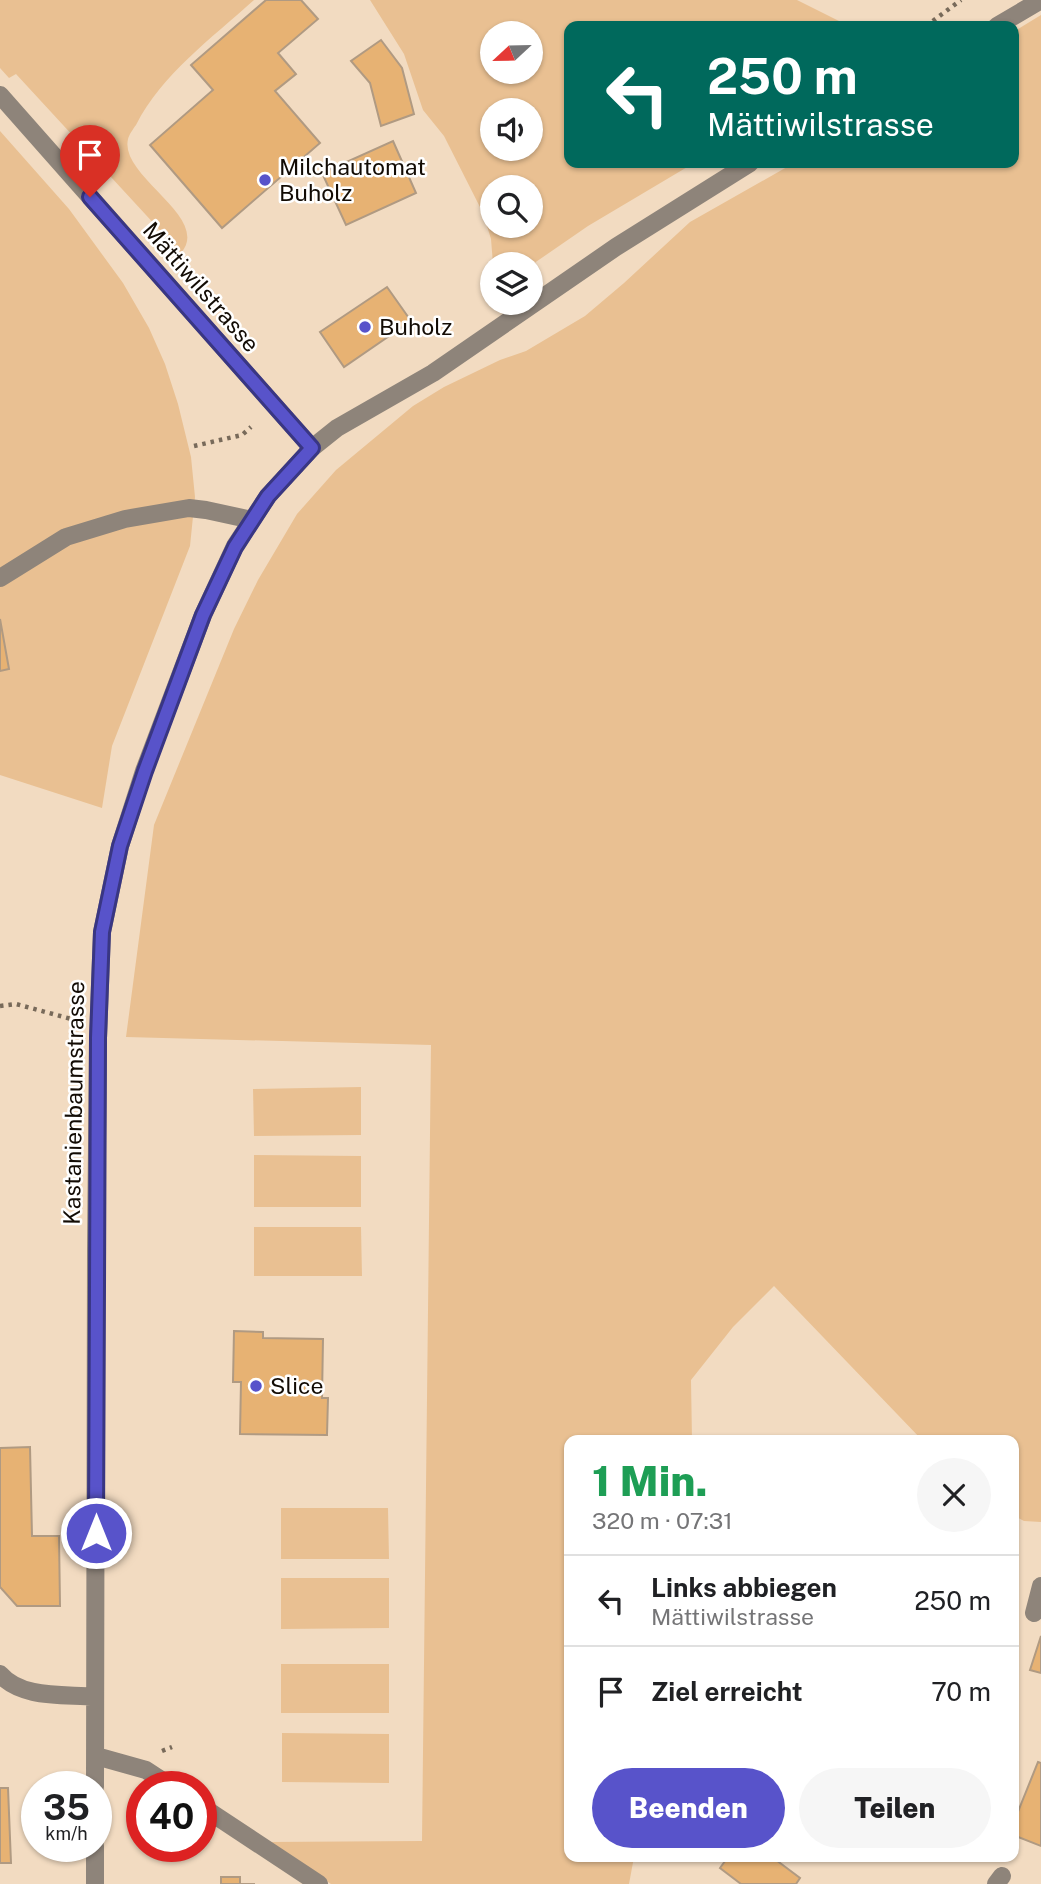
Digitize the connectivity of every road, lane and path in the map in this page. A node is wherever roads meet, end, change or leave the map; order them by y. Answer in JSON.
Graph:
{"nodes":[{"id":1,"x":961,"y":0,"type":"edge"},
{"id":2,"x":1041,"y":0,"type":"edge"},
{"id":3,"x":933,"y":21,"type":"edge"},
{"id":4,"x":1005,"y":21,"type":"edge"},
{"id":5,"x":0,"y":94,"type":"edge"},
{"id":6,"x":742,"y":168,"type":"edge"},
{"id":7,"x":251,"y":427,"type":"dead end"},
{"id":8,"x":194,"y":446,"type":"dead end"},
{"id":9,"x":312,"y":448,"type":"junction"},
{"id":10,"x":252,"y":520,"type":"junction"},
{"id":11,"x":0,"y":578,"type":"edge"},
{"id":12,"x":0,"y":1006,"type":"edge"},
{"id":13,"x":75,"y":1020,"type":"dead end"},
{"id":14,"x":1041,"y":1586,"type":"edge"},
{"id":15,"x":1034,"y":1613,"type":"dead end"},
{"id":16,"x":0,"y":1674,"type":"edge"},
{"id":17,"x":95,"y":1697,"type":"junction"},
{"id":18,"x":96,"y":1756,"type":"junction"},
{"id":19,"x":96,"y":1771,"type":"edge"},
{"id":20,"x":148,"y":1771,"type":"edge"},
{"id":21,"x":217,"y":1817,"type":"edge"},
{"id":22,"x":95,"y":1862,"type":"edge"},
{"id":23,"x":95,"y":1884,"type":"edge"},
{"id":24,"x":318,"y":1884,"type":"edge"}],
"edges":[{"from":1,"to":3,"type":"path"},
{"from":2,"to":4,"type":"street"},
{"from":5,"to":9,"type":"street","name":"Mättiwilstrasse"},
{"from":6,"to":9,"type":"street","name":"Kastanienbaumstrasse"},
{"from":7,"to":8,"type":"path"},
{"from":9,"to":10,"type":"street","name":"Kastanienbaumstrasse"},
{"from":10,"to":11,"type":"street"},
{"from":10,"to":17,"type":"street","name":"Kastanienbaumstrasse"},
{"from":12,"to":13,"type":"path"},
{"from":14,"to":15,"type":"street"},
{"from":16,"to":17,"type":"street"},
{"from":17,"to":18,"type":"street","name":"Kastanienbaumstrasse"},
{"from":18,"to":19,"type":"street","name":"Kastanienbaumstrasse"},
{"from":18,"to":20,"type":"street"},
{"from":21,"to":24,"type":"street"},
{"from":22,"to":23,"type":"street"}]}
